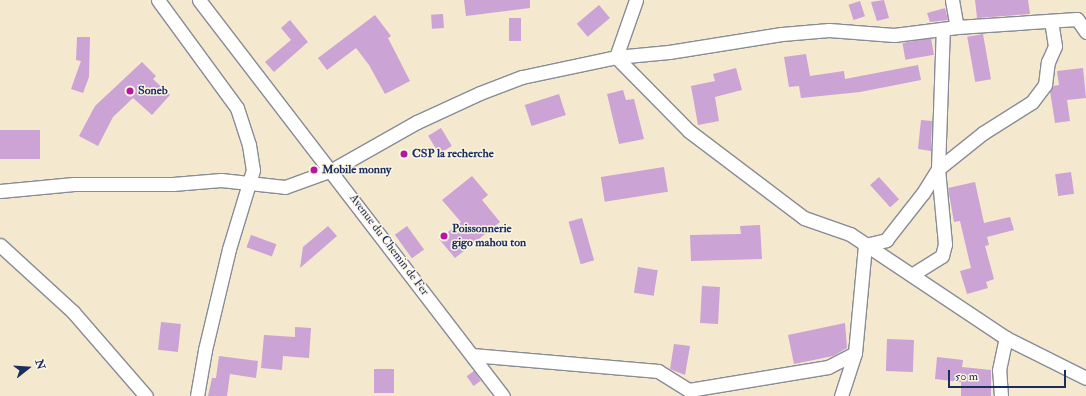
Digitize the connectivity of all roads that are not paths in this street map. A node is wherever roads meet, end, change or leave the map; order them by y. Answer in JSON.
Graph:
{"nodes":[{"id":1,"x":158,"y":0,"type":"edge"},
{"id":2,"x":199,"y":0,"type":"edge"},
{"id":3,"x":952,"y":0,"type":"edge"},
{"id":4,"x":633,"y":2,"type":"edge"},
{"id":5,"x":1051,"y":21,"type":"junction"},
{"id":6,"x":957,"y":27,"type":"junction"},
{"id":7,"x":943,"y":29,"type":"junction"},
{"id":8,"x":1086,"y":32,"type":"edge"},
{"id":9,"x":616,"y":57,"type":"junction"},
{"id":10,"x":938,"y":169,"type":"junction"},
{"id":11,"x":332,"y":170,"type":"junction"},
{"id":12,"x":249,"y":183,"type":"junction"},
{"id":13,"x":0,"y":191,"type":"edge"},
{"id":14,"x":0,"y":245,"type":"edge"},
{"id":15,"x":865,"y":245,"type":"junction"},
{"id":16,"x":913,"y":274,"type":"junction"},
{"id":17,"x":1006,"y":338,"type":"junction"},
{"id":18,"x":855,"y":353,"type":"junction"},
{"id":19,"x":472,"y":355,"type":"junction"},
{"id":20,"x":1086,"y":378,"type":"edge"},
{"id":21,"x":146,"y":396,"type":"edge"},
{"id":22,"x":197,"y":396,"type":"edge"},
{"id":23,"x":504,"y":396,"type":"edge"},
{"id":24,"x":841,"y":396,"type":"edge"},
{"id":25,"x":1001,"y":396,"type":"edge"}],
"edges":[{"from":1,"to":12,"type":"street"},
{"from":2,"to":11,"type":"street","name":"Avenue du Chemin de Fer"},
{"from":3,"to":6,"type":"street"},
{"from":4,"to":9,"type":"street"},
{"from":5,"to":6,"type":"street"},
{"from":5,"to":8,"type":"street"},
{"from":5,"to":10,"type":"street"},
{"from":6,"to":7,"type":"street"},
{"from":7,"to":9,"type":"street"},
{"from":7,"to":10,"type":"street"},
{"from":9,"to":11,"type":"street"},
{"from":9,"to":15,"type":"street"},
{"from":10,"to":15,"type":"street"},
{"from":10,"to":16,"type":"street"},
{"from":11,"to":12,"type":"street"},
{"from":11,"to":19,"type":"street","name":"Avenue du Chemin de Fer"},
{"from":12,"to":13,"type":"street"},
{"from":12,"to":22,"type":"street"},
{"from":14,"to":21,"type":"street"},
{"from":15,"to":16,"type":"street"},
{"from":15,"to":18,"type":"street"},
{"from":16,"to":17,"type":"street"},
{"from":17,"to":20,"type":"street"},
{"from":17,"to":25,"type":"street"},
{"from":18,"to":19,"type":"street"},
{"from":18,"to":24,"type":"street"},
{"from":19,"to":23,"type":"street","name":"Avenue du Chemin de Fer"}]}
